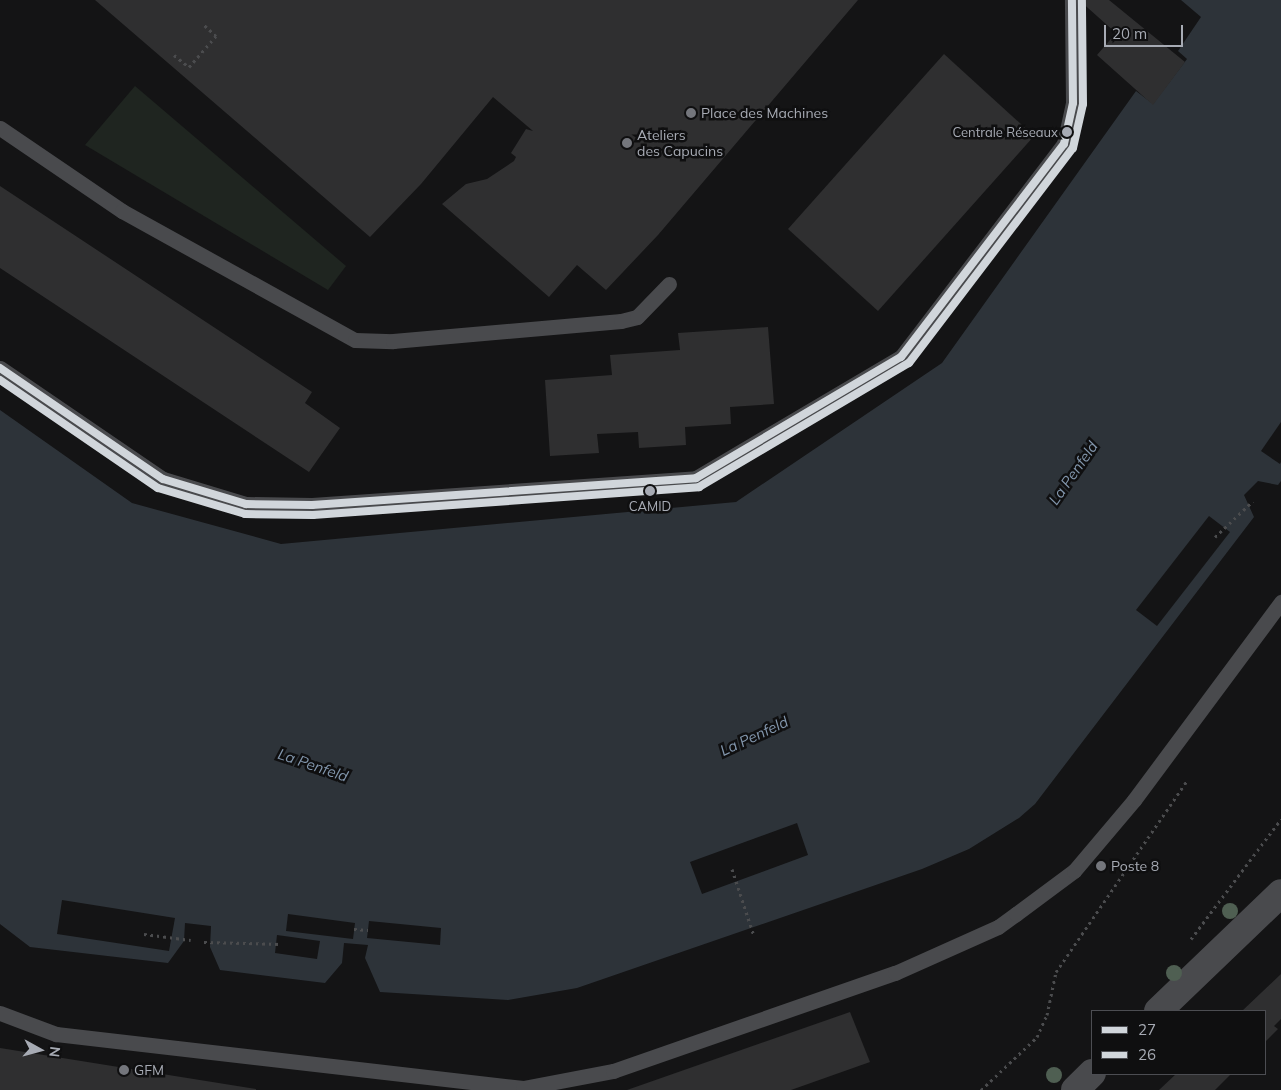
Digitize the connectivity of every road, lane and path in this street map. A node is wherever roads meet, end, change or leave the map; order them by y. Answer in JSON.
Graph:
{"nodes":[{"id":1,"x":1072,"y":0,"type":"edge"},
{"id":2,"x":204,"y":25,"type":"dead end"},
{"id":3,"x":174,"y":55,"type":"dead end"},
{"id":4,"x":0,"y":128,"type":"edge"},
{"id":5,"x":669,"y":284,"type":"dead end"},
{"id":6,"x":0,"y":368,"type":"edge"},
{"id":7,"x":1253,"y":501,"type":"dead end"},
{"id":8,"x":1215,"y":537,"type":"dead end"},
{"id":9,"x":1281,"y":602,"type":"edge"},
{"id":10,"x":1187,"y":781,"type":"dead end"},
{"id":11,"x":1281,"y":820,"type":"edge"},
{"id":12,"x":732,"y":869,"type":"dead end"},
{"id":13,"x":1281,"y":894,"type":"edge"},
{"id":14,"x":354,"y":929,"type":"dead end"},
{"id":15,"x":368,"y":930,"type":"dead end"},
{"id":16,"x":144,"y":934,"type":"dead end"},
{"id":17,"x":754,"y":936,"type":"dead end"},
{"id":18,"x":191,"y":940,"type":"dead end"},
{"id":19,"x":204,"y":942,"type":"dead end"},
{"id":20,"x":280,"y":944,"type":"dead end"},
{"id":21,"x":1186,"y":945,"type":"dead end"},
{"id":22,"x":1159,"y":1010,"type":"edge"},
{"id":23,"x":0,"y":1013,"type":"edge"},
{"id":24,"x":1091,"y":1074,"type":"edge"},
{"id":25,"x":981,"y":1090,"type":"edge"},
{"id":26,"x":1075,"y":1090,"type":"edge"}],
"edges":[{"from":1,"to":6,"type":"lane"},
{"from":2,"to":3,"type":"path"},
{"from":4,"to":5,"type":"lane"},
{"from":7,"to":8,"type":"path"},
{"from":9,"to":23,"type":"lane"},
{"from":10,"to":25,"type":"path"},
{"from":11,"to":21,"type":"path"},
{"from":12,"to":17,"type":"path"},
{"from":13,"to":22,"type":"street"},
{"from":14,"to":15,"type":"path"},
{"from":16,"to":18,"type":"path"},
{"from":19,"to":20,"type":"path"},
{"from":24,"to":26,"type":"street"}]}
